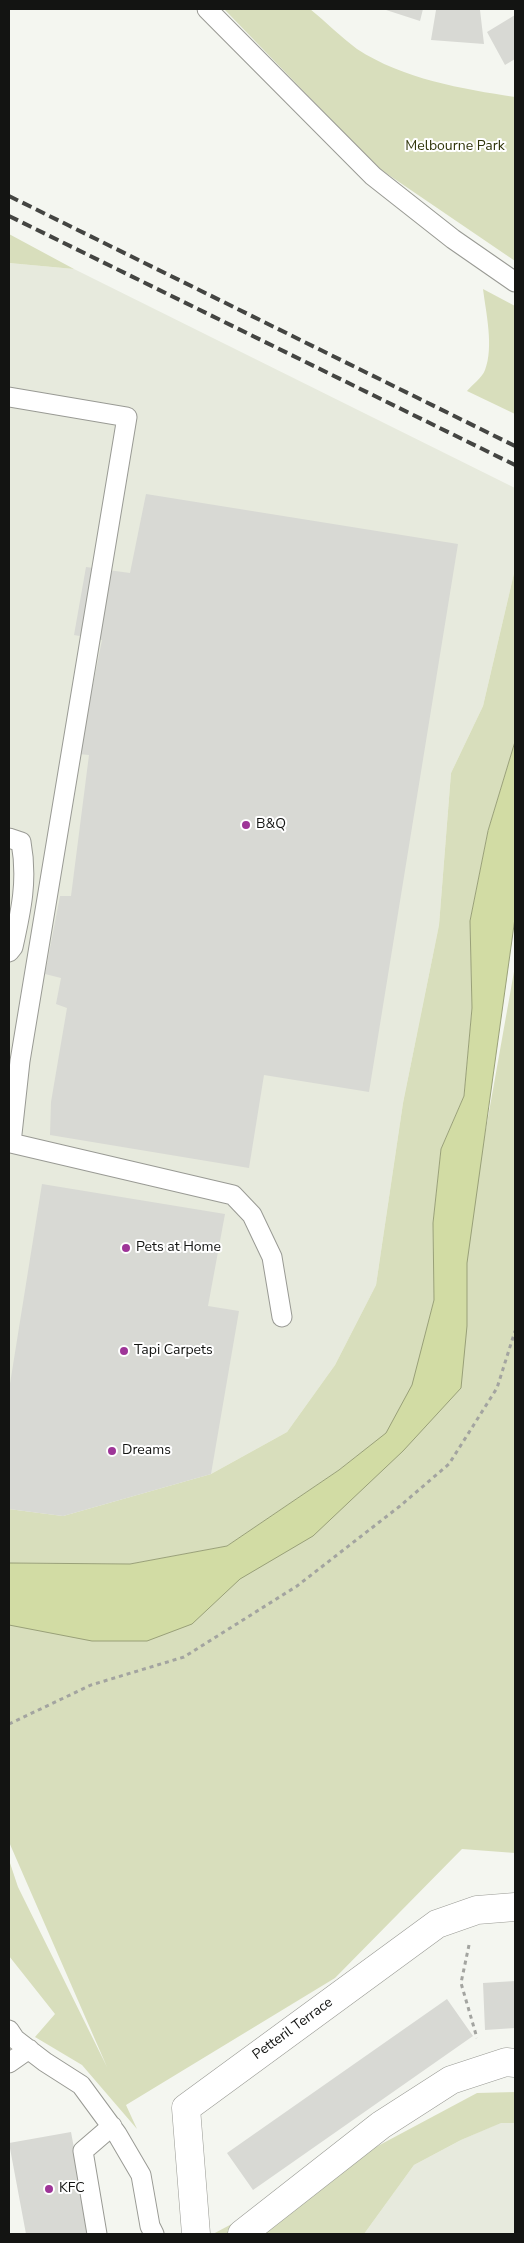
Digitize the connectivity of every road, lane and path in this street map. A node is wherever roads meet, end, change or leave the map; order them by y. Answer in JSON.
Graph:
{"nodes":[{"id":1,"x":207,"y":9,"type":"edge"},
{"id":2,"x":515,"y":282,"type":"edge"},
{"id":3,"x":9,"y":397,"type":"edge"},
{"id":4,"x":9,"y":838,"type":"edge"},
{"id":5,"x":9,"y":952,"type":"edge"},
{"id":6,"x":10,"y":1147,"type":"edge"},
{"id":7,"x":282,"y":1317,"type":"dead end"},
{"id":8,"x":515,"y":1330,"type":"edge"},
{"id":9,"x":9,"y":1724,"type":"edge"},
{"id":10,"x":515,"y":1907,"type":"edge"},
{"id":11,"x":477,"y":1910,"type":"junction"},
{"id":12,"x":9,"y":2030,"type":"edge"},
{"id":13,"x":29,"y":2050,"type":"junction"},
{"id":14,"x":510,"y":2062,"type":"edge"},
{"id":15,"x":9,"y":2063,"type":"edge"},
{"id":16,"x":112,"y":2126,"type":"junction"},
{"id":17,"x":97,"y":2234,"type":"edge"},
{"id":18,"x":154,"y":2234,"type":"edge"},
{"id":19,"x":196,"y":2234,"type":"edge"},
{"id":20,"x":242,"y":2234,"type":"edge"}],
"edges":[{"from":1,"to":2,"type":"lane"},
{"from":3,"to":6,"type":"lane"},
{"from":4,"to":5,"type":"lane"},
{"from":6,"to":7,"type":"lane"},
{"from":8,"to":9,"type":"path"},
{"from":10,"to":11,"type":"street","name":"Petteril Terrace"},
{"from":11,"to":14,"type":"path"},
{"from":11,"to":19,"type":"street","name":"Petteril Terrace"},
{"from":12,"to":13,"type":"lane"},
{"from":13,"to":15,"type":"lane"},
{"from":13,"to":16,"type":"lane"},
{"from":14,"to":20,"type":"street"},
{"from":16,"to":17,"type":"lane"},
{"from":16,"to":18,"type":"lane"}]}
